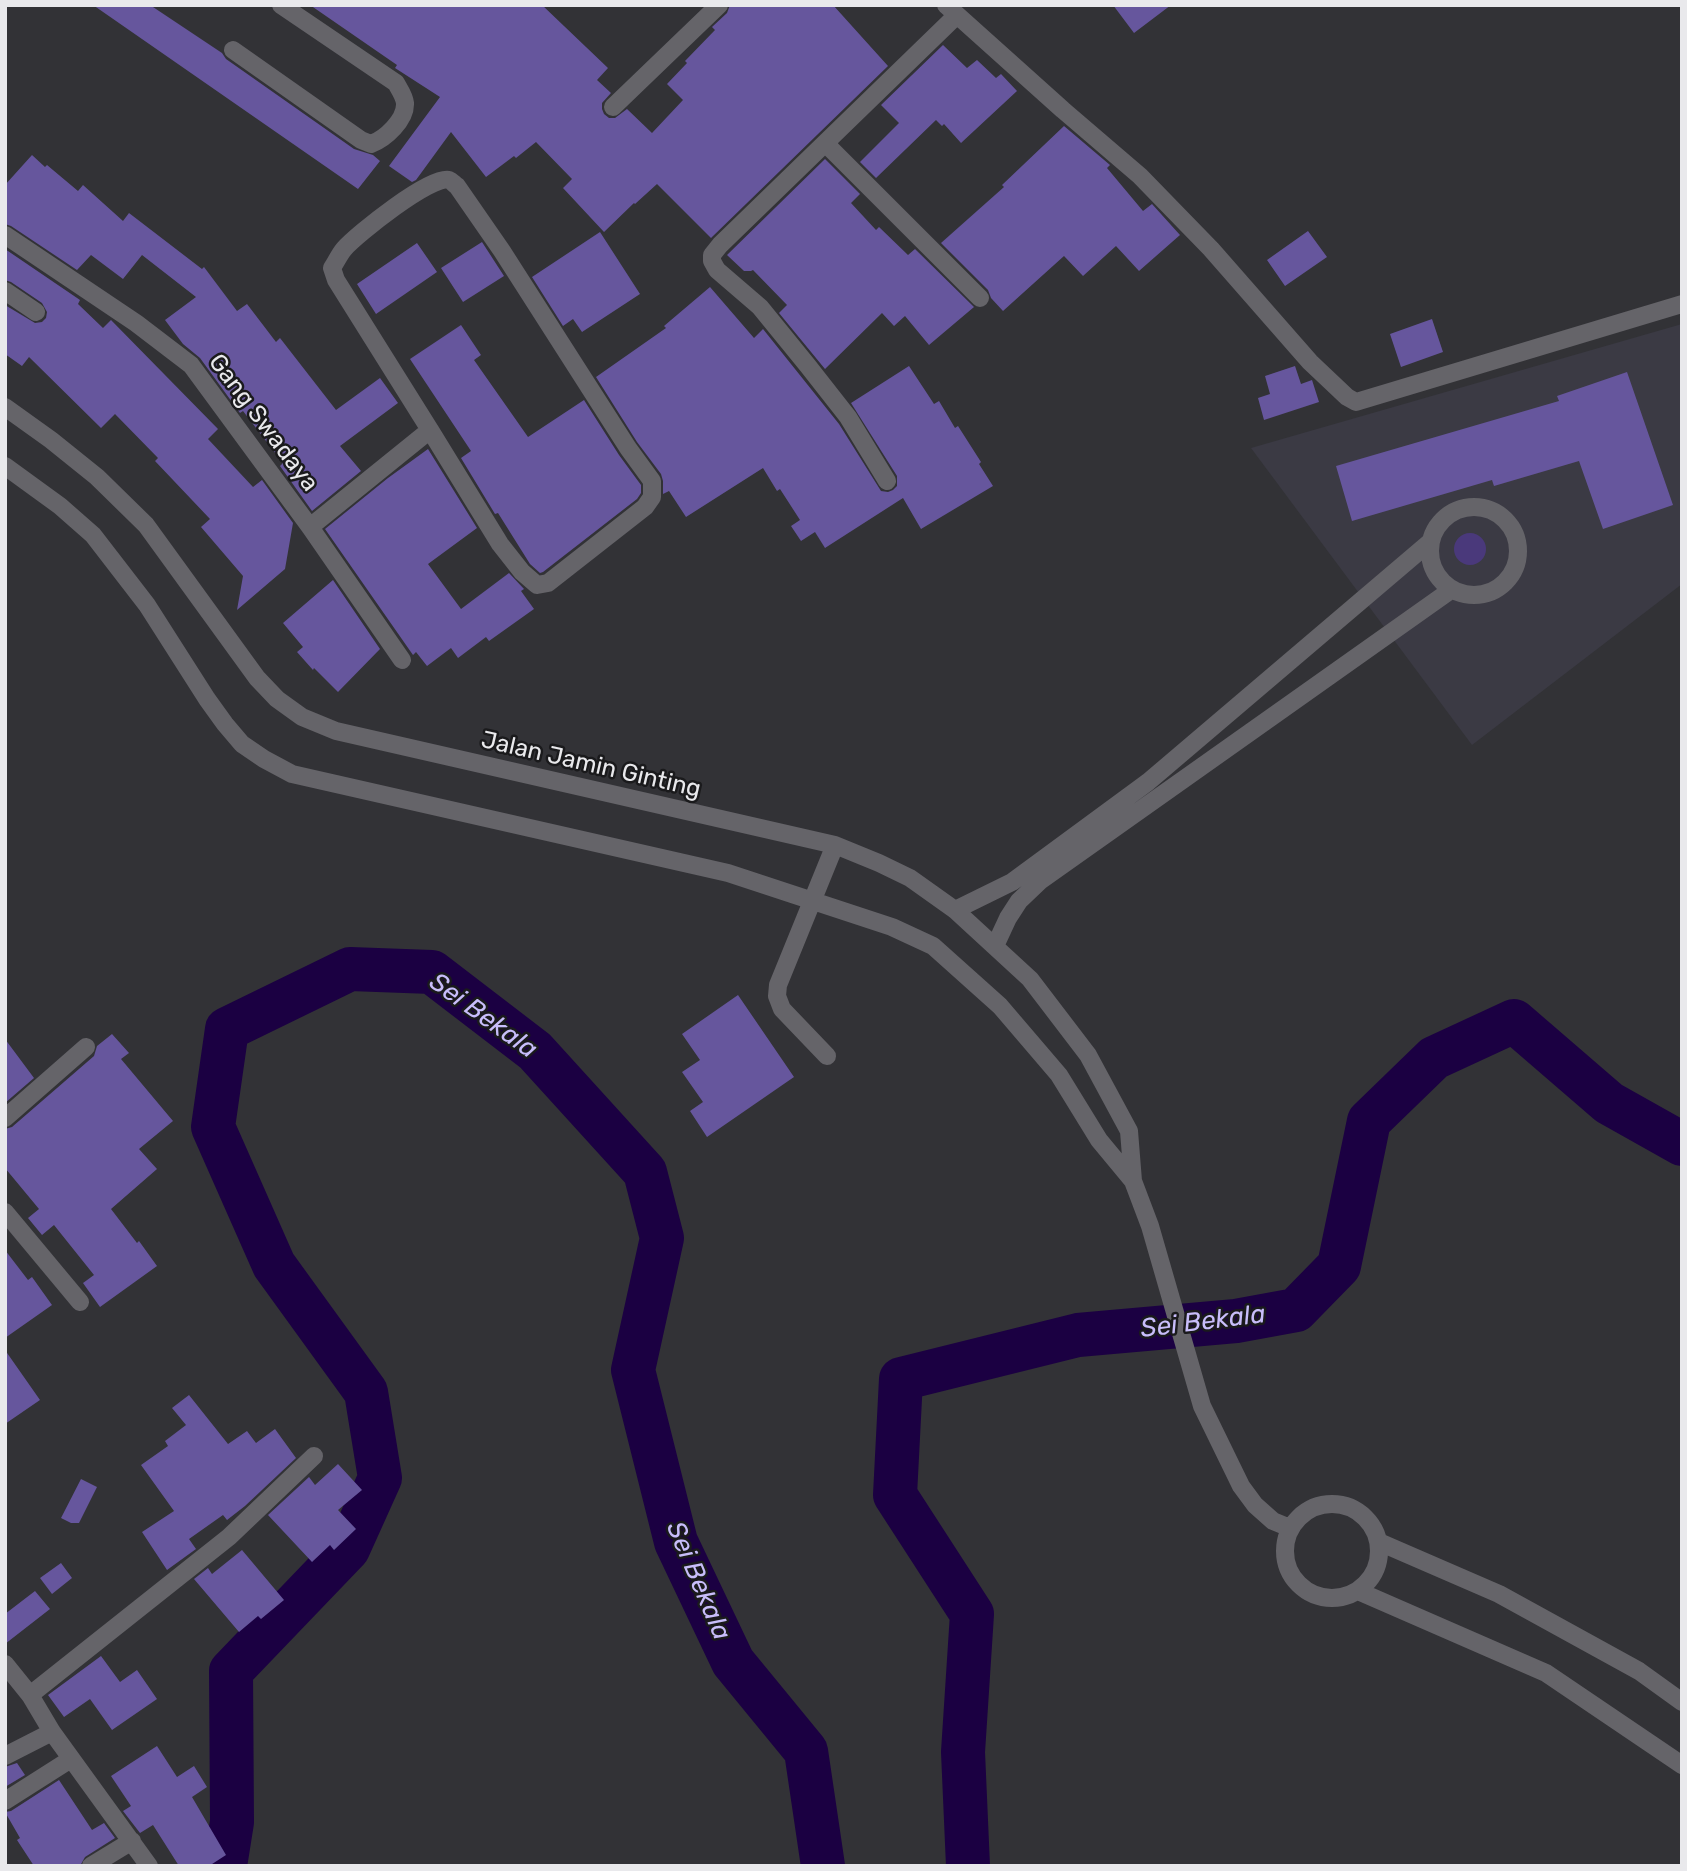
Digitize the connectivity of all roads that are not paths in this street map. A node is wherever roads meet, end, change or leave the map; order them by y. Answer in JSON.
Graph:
{"nodes":[{"id":1,"x":281,"y":5,"type":"edge"},
{"id":2,"x":719,"y":5,"type":"edge"},
{"id":3,"x":951,"y":10,"type":"edge"},
{"id":4,"x":233,"y":50,"type":"dead end"},
{"id":5,"x":613,"y":107,"type":"dead end"},
{"id":6,"x":825,"y":143,"type":"junction"},
{"id":7,"x":5,"y":235,"type":"edge"},
{"id":8,"x":5,"y":291,"type":"edge"},
{"id":9,"x":980,"y":298,"type":"dead end"},
{"id":10,"x":1682,"y":304,"type":"edge"},
{"id":11,"x":36,"y":312,"type":"dead end"},
{"id":12,"x":5,"y":407,"type":"edge"},
{"id":13,"x":430,"y":430,"type":"junction"},
{"id":14,"x":5,"y":466,"type":"edge"},
{"id":15,"x":887,"y":481,"type":"dead end"},
{"id":16,"x":310,"y":527,"type":"junction"},
{"id":17,"x":1430,"y":542,"type":"junction"},
{"id":18,"x":1451,"y":590,"type":"junction"},
{"id":19,"x":402,"y":660,"type":"dead end"},
{"id":20,"x":1153,"y":789,"type":"junction"},
{"id":21,"x":835,"y":845,"type":"junction"},
{"id":22,"x":813,"y":900,"type":"junction"},
{"id":23,"x":955,"y":910,"type":"junction"},
{"id":24,"x":995,"y":946,"type":"junction"},
{"id":25,"x":86,"y":1047,"type":"dead end"},
{"id":26,"x":827,"y":1056,"type":"dead end"},
{"id":27,"x":5,"y":1118,"type":"edge"},
{"id":28,"x":1133,"y":1181,"type":"junction"},
{"id":29,"x":5,"y":1212,"type":"edge"},
{"id":30,"x":80,"y":1302,"type":"dead end"},
{"id":31,"x":314,"y":1456,"type":"dead end"},
{"id":32,"x":1290,"y":1528,"type":"junction"},
{"id":33,"x":1379,"y":1542,"type":"junction"},
{"id":34,"x":1358,"y":1591,"type":"junction"},
{"id":35,"x":7,"y":1670,"type":"edge"},
{"id":36,"x":30,"y":1695,"type":"junction"},
{"id":37,"x":1682,"y":1702,"type":"edge"},
{"id":38,"x":52,"y":1732,"type":"junction"},
{"id":39,"x":5,"y":1756,"type":"edge"},
{"id":40,"x":71,"y":1759,"type":"junction"},
{"id":41,"x":1682,"y":1765,"type":"edge"},
{"id":42,"x":5,"y":1801,"type":"edge"},
{"id":43,"x":132,"y":1841,"type":"junction"},
{"id":44,"x":91,"y":1866,"type":"edge"},
{"id":45,"x":149,"y":1866,"type":"edge"}],
"edges":[{"from":1,"to":4,"type":"street"},
{"from":2,"to":5,"type":"street"},
{"from":3,"to":6,"type":"street"},
{"from":3,"to":10,"type":"street"},
{"from":6,"to":9,"type":"street"},
{"from":6,"to":15,"type":"street"},
{"from":7,"to":16,"type":"street","name":"Gang Swadaya"},
{"from":8,"to":11,"type":"street"},
{"from":12,"to":21,"type":"street","name":"Jalan Jamin Ginting"},
{"from":13,"to":13,"type":"street"},
{"from":13,"to":16,"type":"street"},
{"from":14,"to":22,"type":"street","name":"Jalan Jamin Ginting"},
{"from":16,"to":19,"type":"street","name":"Gang Swadaya"},
{"from":17,"to":18,"type":"street"},
{"from":17,"to":18,"type":"street"},
{"from":17,"to":20,"type":"street"},
{"from":18,"to":20,"type":"street"},
{"from":20,"to":23,"type":"street"},
{"from":20,"to":24,"type":"street"},
{"from":21,"to":22,"type":"street"},
{"from":21,"to":23,"type":"street","name":"Jalan Jamin Ginting"},
{"from":22,"to":26,"type":"street"},
{"from":22,"to":28,"type":"street","name":"Jalan Jamin Ginting"},
{"from":23,"to":24,"type":"street","name":"Jalan Jamin Ginting"},
{"from":24,"to":28,"type":"street","name":"Jalan Jamin Ginting"},
{"from":25,"to":27,"type":"street"},
{"from":28,"to":32,"type":"street","name":"Jalan Jamin Ginting"},
{"from":29,"to":30,"type":"street"},
{"from":31,"to":36,"type":"street"},
{"from":32,"to":33,"type":"street"},
{"from":32,"to":34,"type":"street"},
{"from":33,"to":34,"type":"street"},
{"from":33,"to":37,"type":"street"},
{"from":34,"to":41,"type":"street"},
{"from":35,"to":36,"type":"street"},
{"from":36,"to":38,"type":"street"},
{"from":38,"to":39,"type":"street"},
{"from":38,"to":40,"type":"street"},
{"from":40,"to":42,"type":"street"},
{"from":40,"to":43,"type":"street"},
{"from":43,"to":44,"type":"street"},
{"from":43,"to":45,"type":"street"}]}
